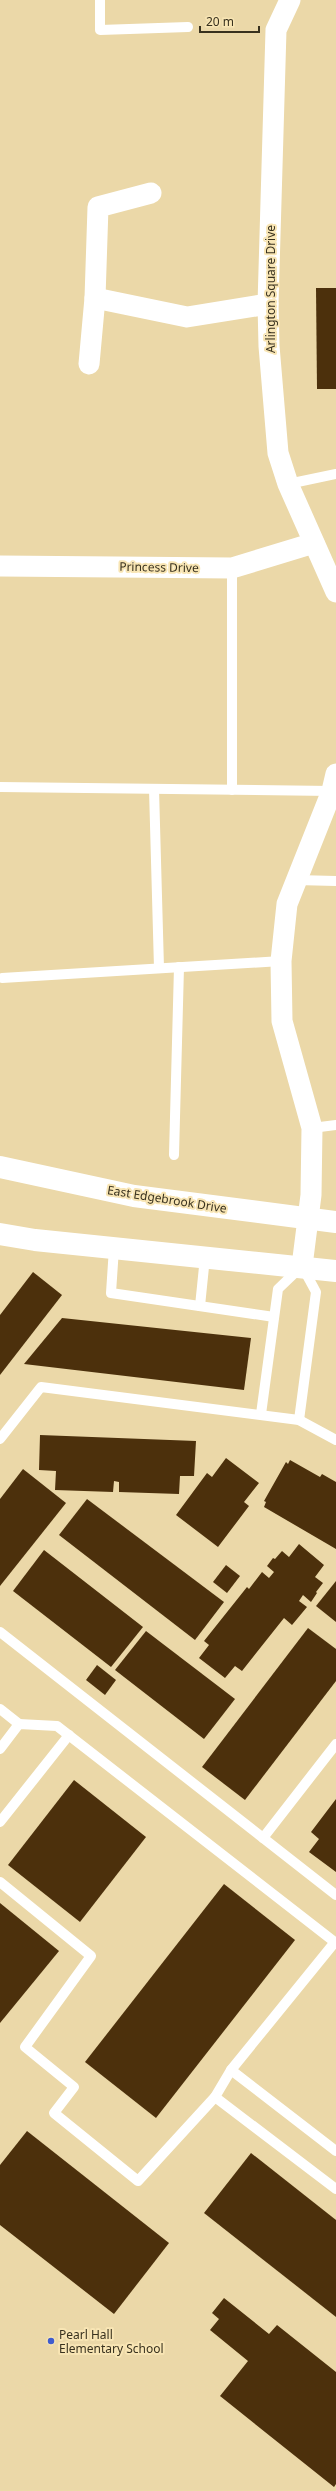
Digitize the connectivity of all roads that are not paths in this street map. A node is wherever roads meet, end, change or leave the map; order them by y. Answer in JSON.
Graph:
{"nodes":[{"id":1,"x":100,"y":0,"type":"edge"},
{"id":2,"x":290,"y":0,"type":"edge"},
{"id":3,"x":188,"y":27,"type":"dead end"},
{"id":4,"x":151,"y":192,"type":"dead end"},
{"id":5,"x":95,"y":298,"type":"junction"},
{"id":6,"x":268,"y":304,"type":"junction"},
{"id":7,"x":89,"y":364,"type":"dead end"},
{"id":8,"x":336,"y":474,"type":"edge"},
{"id":9,"x":288,"y":484,"type":"junction"},
{"id":10,"x":314,"y":544,"type":"junction"},
{"id":11,"x":0,"y":566,"type":"edge"},
{"id":12,"x":232,"y":568,"type":"junction"},
{"id":13,"x":336,"y":592,"type":"edge"},
{"id":14,"x":334,"y":783,"type":"edge"},
{"id":15,"x":0,"y":787,"type":"edge"},
{"id":16,"x":154,"y":789,"type":"junction"},
{"id":17,"x":232,"y":790,"type":"junction"},
{"id":18,"x":296,"y":880,"type":"junction"},
{"id":19,"x":336,"y":881,"type":"edge"},
{"id":20,"x":281,"y":961,"type":"junction"},
{"id":21,"x":179,"y":967,"type":"junction"},
{"id":22,"x":159,"y":968,"type":"junction"},
{"id":23,"x":2,"y":978,"type":"dead end"},
{"id":24,"x":336,"y":1125,"type":"edge"},
{"id":25,"x":312,"y":1128,"type":"junction"},
{"id":26,"x":174,"y":1155,"type":"dead end"},
{"id":27,"x":0,"y":1167,"type":"edge"},
{"id":28,"x":308,"y":1218,"type":"junction"},
{"id":29,"x":336,"y":1222,"type":"edge"},
{"id":30,"x":0,"y":1234,"type":"edge"},
{"id":31,"x":114,"y":1248,"type":"junction"},
{"id":32,"x":205,"y":1257,"type":"junction"},
{"id":33,"x":302,"y":1266,"type":"junction"},
{"id":34,"x":336,"y":1271,"type":"edge"},
{"id":35,"x":200,"y":1306,"type":"junction"},
{"id":36,"x":274,"y":1317,"type":"junction"},
{"id":37,"x":261,"y":1414,"type":"junction"},
{"id":38,"x":299,"y":1420,"type":"junction"},
{"id":39,"x":0,"y":1439,"type":"edge"},
{"id":40,"x":336,"y":1440,"type":"edge"},
{"id":41,"x":0,"y":1632,"type":"edge"},
{"id":42,"x":0,"y":1709,"type":"edge"},
{"id":43,"x":19,"y":1724,"type":"junction"},
{"id":44,"x":70,"y":1735,"type":"junction"},
{"id":45,"x":336,"y":1744,"type":"edge"},
{"id":46,"x":0,"y":1749,"type":"edge"},
{"id":47,"x":0,"y":1822,"type":"edge"},
{"id":48,"x":262,"y":1838,"type":"junction"},
{"id":49,"x":0,"y":1882,"type":"edge"},
{"id":50,"x":336,"y":1896,"type":"edge"},
{"id":51,"x":336,"y":1943,"type":"edge"},
{"id":52,"x":231,"y":2070,"type":"junction"},
{"id":53,"x":215,"y":2097,"type":"junction"},
{"id":54,"x":336,"y":2151,"type":"edge"},
{"id":55,"x":336,"y":2189,"type":"edge"}],
"edges":[{"from":1,"to":3,"type":"lane"},
{"from":2,"to":6,"type":"street","name":"Arlington Square Drive"},
{"from":4,"to":5,"type":"street"},
{"from":5,"to":6,"type":"street"},
{"from":5,"to":7,"type":"street"},
{"from":6,"to":9,"type":"street","name":"Arlington Square Drive"},
{"from":8,"to":9,"type":"lane"},
{"from":9,"to":10,"type":"street","name":"Arlington Square Drive"},
{"from":10,"to":12,"type":"street","name":"Princess Drive"},
{"from":10,"to":13,"type":"street","name":"Arlington Square Drive"},
{"from":11,"to":12,"type":"street","name":"Princess Drive"},
{"from":12,"to":17,"type":"lane"},
{"from":14,"to":17,"type":"lane"},
{"from":14,"to":18,"type":"street"},
{"from":15,"to":16,"type":"lane"},
{"from":16,"to":17,"type":"lane"},
{"from":16,"to":22,"type":"lane"},
{"from":18,"to":19,"type":"lane"},
{"from":18,"to":20,"type":"street"},
{"from":20,"to":21,"type":"lane"},
{"from":20,"to":25,"type":"street"},
{"from":21,"to":22,"type":"lane"},
{"from":21,"to":26,"type":"lane"},
{"from":22,"to":23,"type":"lane"},
{"from":24,"to":25,"type":"lane"},
{"from":25,"to":28,"type":"street"},
{"from":27,"to":28,"type":"main road","name":"East Edgebrook Drive"},
{"from":28,"to":29,"type":"main road","name":"East Edgebrook Drive"},
{"from":28,"to":33,"type":"street"},
{"from":30,"to":31,"type":"main road"},
{"from":31,"to":32,"type":"main road"},
{"from":31,"to":35,"type":"lane"},
{"from":32,"to":33,"type":"main road"},
{"from":32,"to":35,"type":"lane"},
{"from":33,"to":34,"type":"main road"},
{"from":33,"to":36,"type":"lane"},
{"from":33,"to":38,"type":"lane"},
{"from":35,"to":36,"type":"lane"},
{"from":36,"to":37,"type":"lane"},
{"from":37,"to":38,"type":"lane"},
{"from":37,"to":39,"type":"lane"},
{"from":38,"to":40,"type":"lane"},
{"from":41,"to":48,"type":"lane"},
{"from":42,"to":43,"type":"lane"},
{"from":43,"to":44,"type":"lane"},
{"from":43,"to":46,"type":"lane"},
{"from":44,"to":47,"type":"lane"},
{"from":44,"to":51,"type":"lane"},
{"from":45,"to":48,"type":"lane"},
{"from":48,"to":50,"type":"lane"},
{"from":49,"to":53,"type":"lane"},
{"from":51,"to":52,"type":"lane"},
{"from":52,"to":53,"type":"lane"},
{"from":52,"to":54,"type":"lane"},
{"from":53,"to":55,"type":"lane"}]}
